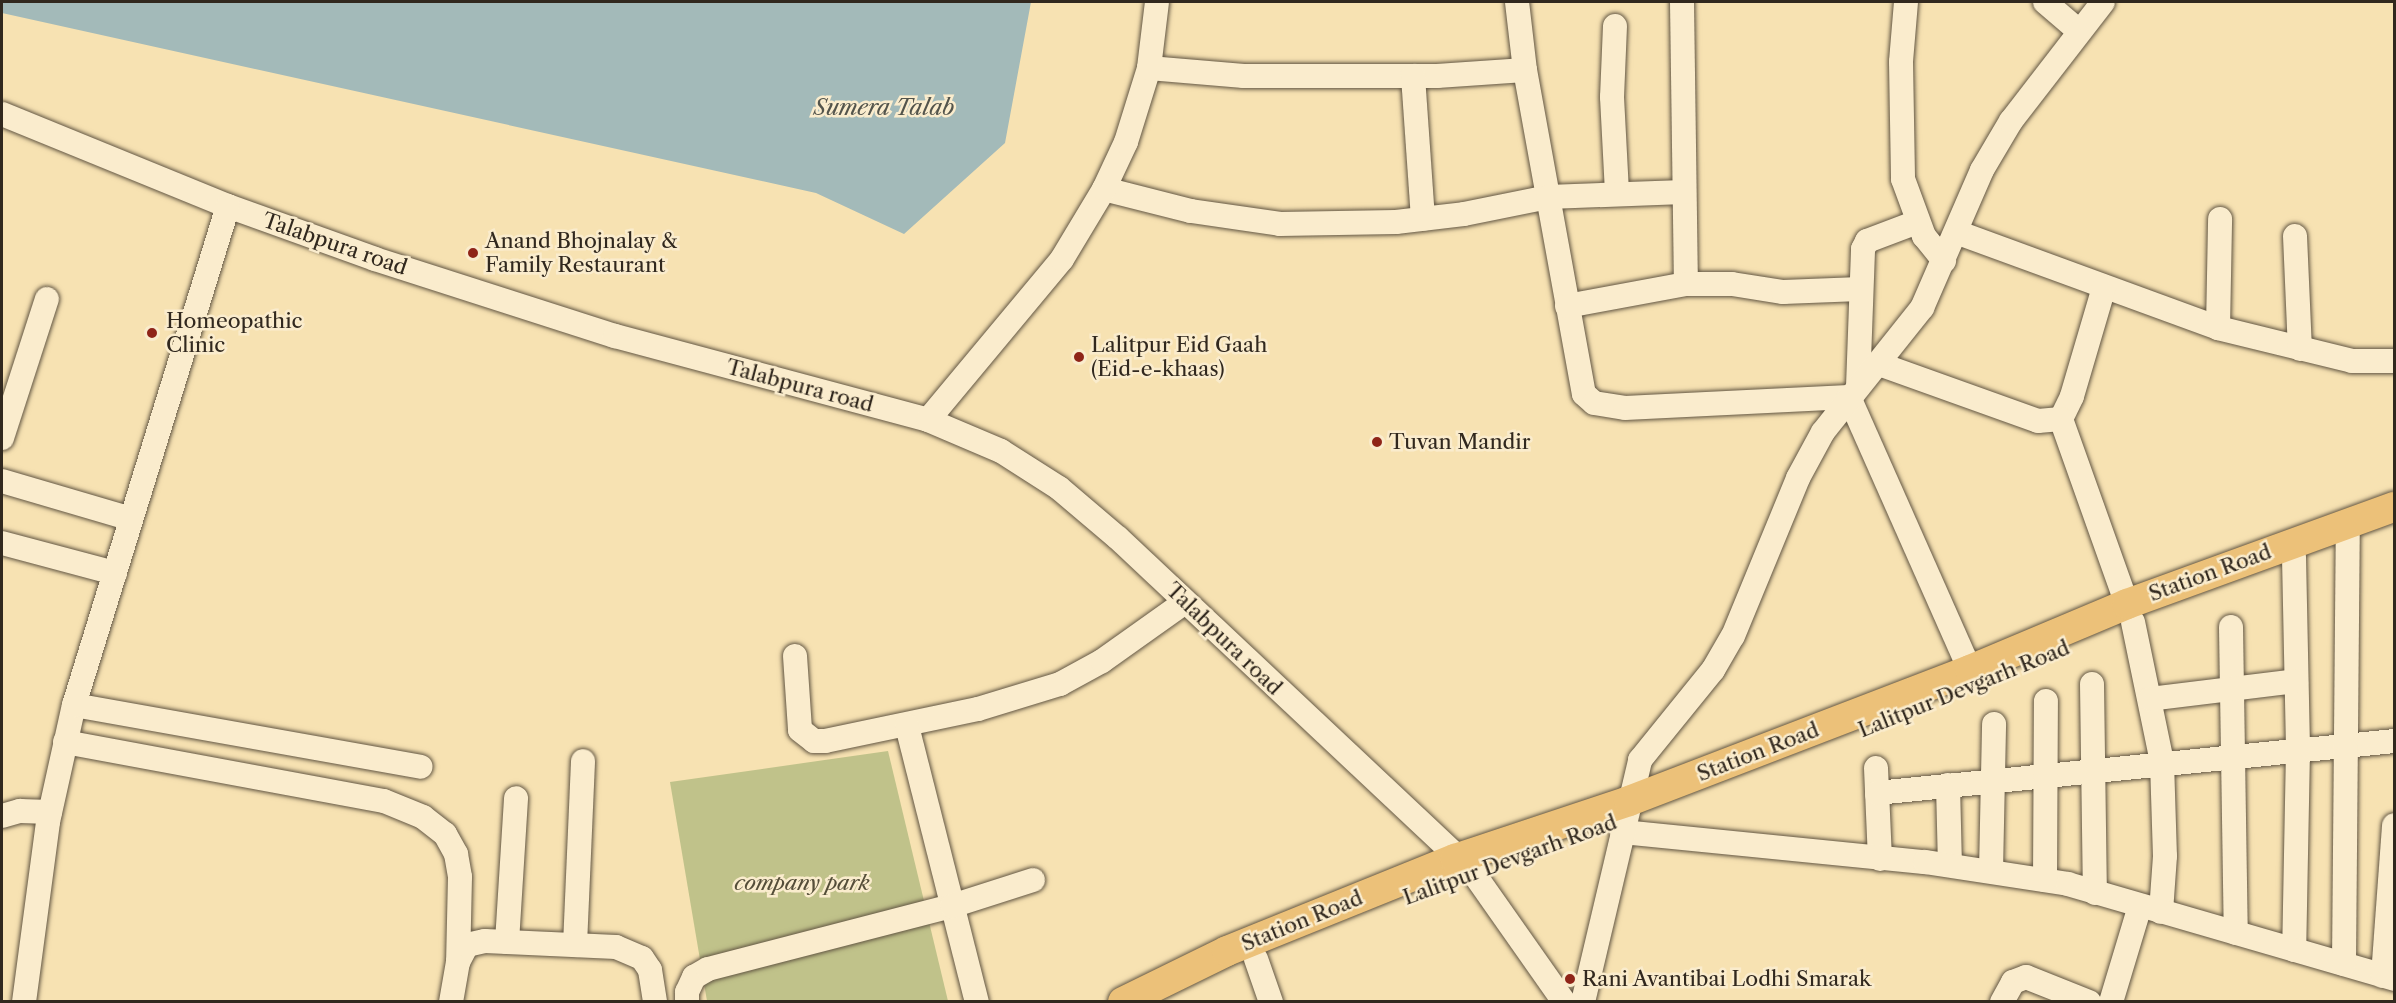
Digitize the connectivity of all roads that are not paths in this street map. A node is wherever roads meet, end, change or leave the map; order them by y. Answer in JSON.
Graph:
{"nodes":[{"id":1,"x":1157,"y":2,"type":"edge"},
{"id":2,"x":1517,"y":2,"type":"edge"},
{"id":3,"x":1682,"y":2,"type":"edge"},
{"id":4,"x":1906,"y":2,"type":"edge"},
{"id":5,"x":2045,"y":2,"type":"edge"},
{"id":6,"x":2103,"y":2,"type":"edge"},
{"id":7,"x":1615,"y":26,"type":"dead end"},
{"id":8,"x":2079,"y":31,"type":"junction"},
{"id":9,"x":1149,"y":68,"type":"junction"},
{"id":10,"x":1525,"y":70,"type":"junction"},
{"id":11,"x":1413,"y":76,"type":"junction"},
{"id":12,"x":3,"y":111,"type":"edge"},
{"id":13,"x":1104,"y":189,"type":"junction"},
{"id":14,"x":1684,"y":192,"type":"junction"},
{"id":15,"x":1617,"y":194,"type":"junction"},
{"id":16,"x":1548,"y":197,"type":"junction"},
{"id":17,"x":228,"y":206,"type":"junction"},
{"id":18,"x":1423,"y":219,"type":"junction"},
{"id":19,"x":2220,"y":219,"type":"dead end"},
{"id":20,"x":1917,"y":222,"type":"junction"},
{"id":21,"x":1956,"y":232,"type":"junction"},
{"id":22,"x":2295,"y":236,"type":"dead end"},
{"id":23,"x":1944,"y":261,"type":"junction"},
{"id":24,"x":1686,"y":284,"type":"junction"},
{"id":25,"x":2104,"y":287,"type":"junction"},
{"id":26,"x":1860,"y":289,"type":"junction"},
{"id":27,"x":47,"y":299,"type":"dead end"},
{"id":28,"x":1566,"y":306,"type":"junction"},
{"id":29,"x":2218,"y":328,"type":"junction"},
{"id":30,"x":2300,"y":349,"type":"junction"},
{"id":31,"x":2394,"y":361,"type":"edge"},
{"id":32,"x":1879,"y":364,"type":"junction"},
{"id":33,"x":1853,"y":392,"type":"junction"},
{"id":34,"x":928,"y":420,"type":"junction"},
{"id":35,"x":2061,"y":420,"type":"junction"},
{"id":36,"x":2,"y":438,"type":"edge"},
{"id":37,"x":2,"y":481,"type":"edge"},
{"id":38,"x":2394,"y":507,"type":"edge"},
{"id":39,"x":131,"y":519,"type":"junction"},
{"id":40,"x":2394,"y":525,"type":"edge"},
{"id":41,"x":2348,"y":537,"type":"junction"},
{"id":42,"x":2,"y":543,"type":"edge"},
{"id":43,"x":2294,"y":557,"type":"junction"},
{"id":44,"x":115,"y":573,"type":"junction"},
{"id":45,"x":1185,"y":602,"type":"junction"},
{"id":46,"x":2130,"y":613,"type":"junction"},
{"id":47,"x":2231,"y":627,"type":"dead end"},
{"id":48,"x":795,"y":656,"type":"dead end"},
{"id":49,"x":1970,"y":670,"type":"junction"},
{"id":50,"x":2296,"y":681,"type":"junction"},
{"id":51,"x":2092,"y":684,"type":"dead end"},
{"id":52,"x":2232,"y":689,"type":"junction"},
{"id":53,"x":2150,"y":699,"type":"junction"},
{"id":54,"x":2046,"y":701,"type":"dead end"},
{"id":55,"x":74,"y":705,"type":"junction"},
{"id":56,"x":1994,"y":724,"type":"dead end"},
{"id":57,"x":907,"y":726,"type":"junction"},
{"id":58,"x":2394,"y":741,"type":"edge"},
{"id":59,"x":65,"y":742,"type":"junction"},
{"id":60,"x":2348,"y":746,"type":"junction"},
{"id":61,"x":2298,"y":750,"type":"junction"},
{"id":62,"x":2232,"y":756,"type":"junction"},
{"id":63,"x":582,"y":761,"type":"dead end"},
{"id":64,"x":2162,"y":762,"type":"junction"},
{"id":65,"x":421,"y":767,"type":"dead end"},
{"id":66,"x":1876,"y":768,"type":"dead end"},
{"id":67,"x":2093,"y":770,"type":"junction"},
{"id":68,"x":2046,"y":774,"type":"junction"},
{"id":69,"x":1993,"y":780,"type":"junction"},
{"id":70,"x":1948,"y":785,"type":"junction"},
{"id":71,"x":1877,"y":793,"type":"junction"},
{"id":72,"x":516,"y":798,"type":"dead end"},
{"id":73,"x":50,"y":812,"type":"junction"},
{"id":74,"x":2,"y":816,"type":"edge"},
{"id":75,"x":1626,"y":817,"type":"junction"},
{"id":76,"x":2394,"y":825,"type":"edge"},
{"id":77,"x":1880,"y":859,"type":"junction"},
{"id":78,"x":1464,"y":865,"type":"junction"},
{"id":79,"x":1950,"y":866,"type":"junction"},
{"id":80,"x":1991,"y":872,"type":"junction"},
{"id":81,"x":1033,"y":880,"type":"dead end"},
{"id":82,"x":2045,"y":880,"type":"junction"},
{"id":83,"x":2096,"y":893,"type":"junction"},
{"id":84,"x":952,"y":906,"type":"junction"},
{"id":85,"x":2150,"y":909,"type":"junction"},
{"id":86,"x":2236,"y":933,"type":"junction"},
{"id":87,"x":507,"y":942,"type":"junction"},
{"id":88,"x":575,"y":945,"type":"junction"},
{"id":89,"x":2294,"y":950,"type":"junction"},
{"id":90,"x":1256,"y":959,"type":"junction"},
{"id":91,"x":458,"y":962,"type":"junction"},
{"id":92,"x":2344,"y":964,"type":"junction"},
{"id":93,"x":2389,"y":977,"type":"edge"},
{"id":94,"x":24,"y":1002,"type":"edge"},
{"id":95,"x":451,"y":1002,"type":"edge"},
{"id":96,"x":655,"y":1002,"type":"edge"},
{"id":97,"x":687,"y":1002,"type":"edge"},
{"id":98,"x":977,"y":1002,"type":"edge"},
{"id":99,"x":1124,"y":1002,"type":"edge"},
{"id":100,"x":1167,"y":1002,"type":"edge"},
{"id":101,"x":1271,"y":1002,"type":"edge"},
{"id":102,"x":1564,"y":1002,"type":"edge"},
{"id":103,"x":1583,"y":1002,"type":"edge"},
{"id":104,"x":2002,"y":1002,"type":"edge"},
{"id":105,"x":2089,"y":1002,"type":"edge"},
{"id":106,"x":2111,"y":1002,"type":"edge"}],
"edges":[{"from":1,"to":9,"type":"street"},
{"from":2,"to":10,"type":"street"},
{"from":3,"to":14,"type":"street"},
{"from":4,"to":20,"type":"street"},
{"from":5,"to":8,"type":"street"},
{"from":6,"to":8,"type":"street"},
{"from":7,"to":15,"type":"street"},
{"from":8,"to":21,"type":"street"},
{"from":9,"to":11,"type":"street"},
{"from":9,"to":13,"type":"street"},
{"from":10,"to":11,"type":"street"},
{"from":10,"to":16,"type":"street"},
{"from":11,"to":18,"type":"street"},
{"from":12,"to":17,"type":"street","name":"Talabpura road"},
{"from":13,"to":18,"type":"street"},
{"from":13,"to":34,"type":"street"},
{"from":14,"to":15,"type":"street"},
{"from":14,"to":24,"type":"street"},
{"from":15,"to":16,"type":"street"},
{"from":16,"to":18,"type":"street"},
{"from":16,"to":28,"type":"street"},
{"from":17,"to":34,"type":"street","name":"Talabpura road"},
{"from":17,"to":39,"type":"street"},
{"from":19,"to":29,"type":"street"},
{"from":20,"to":23,"type":"street"},
{"from":20,"to":26,"type":"street"},
{"from":21,"to":23,"type":"street"},
{"from":21,"to":25,"type":"street"},
{"from":22,"to":30,"type":"street"},
{"from":23,"to":32,"type":"street"},
{"from":24,"to":26,"type":"street"},
{"from":24,"to":28,"type":"street"},
{"from":25,"to":29,"type":"street"},
{"from":25,"to":35,"type":"street"},
{"from":26,"to":33,"type":"street"},
{"from":27,"to":36,"type":"street"},
{"from":28,"to":33,"type":"street"},
{"from":29,"to":30,"type":"street"},
{"from":30,"to":31,"type":"street"},
{"from":32,"to":33,"type":"street"},
{"from":32,"to":35,"type":"street"},
{"from":33,"to":49,"type":"street"},
{"from":33,"to":75,"type":"street"},
{"from":34,"to":45,"type":"street","name":"Talabpura road"},
{"from":35,"to":46,"type":"street"},
{"from":37,"to":39,"type":"street"},
{"from":38,"to":46,"type":"main road","name":"Station Road"},
{"from":39,"to":44,"type":"street"},
{"from":40,"to":41,"type":"main road","name":"Lalitpur Devgarh Road"},
{"from":41,"to":43,"type":"main road","name":"Lalitpur Devgarh Road"},
{"from":41,"to":60,"type":"street"},
{"from":42,"to":44,"type":"street"},
{"from":43,"to":46,"type":"main road","name":"Lalitpur Devgarh Road"},
{"from":43,"to":50,"type":"street"},
{"from":44,"to":55,"type":"street"},
{"from":45,"to":57,"type":"street"},
{"from":45,"to":78,"type":"street","name":"Talabpura road"},
{"from":46,"to":49,"type":"main road","name":"Station Road"},
{"from":46,"to":53,"type":"street"},
{"from":46,"to":75,"type":"main road","name":"Lalitpur Devgarh Road"},
{"from":47,"to":52,"type":"street"},
{"from":48,"to":57,"type":"street"},
{"from":49,"to":75,"type":"main road","name":"Station Road"},
{"from":50,"to":52,"type":"street"},
{"from":50,"to":61,"type":"street"},
{"from":51,"to":67,"type":"street"},
{"from":52,"to":53,"type":"street"},
{"from":52,"to":62,"type":"street"},
{"from":53,"to":64,"type":"street"},
{"from":54,"to":68,"type":"street"},
{"from":55,"to":59,"type":"street"},
{"from":55,"to":65,"type":"street"},
{"from":56,"to":69,"type":"street"},
{"from":57,"to":84,"type":"street"},
{"from":58,"to":60,"type":"street"},
{"from":59,"to":73,"type":"street"},
{"from":59,"to":91,"type":"street"},
{"from":60,"to":61,"type":"street"},
{"from":60,"to":92,"type":"street"},
{"from":61,"to":62,"type":"street"},
{"from":61,"to":89,"type":"street"},
{"from":62,"to":64,"type":"street"},
{"from":62,"to":86,"type":"street"},
{"from":63,"to":88,"type":"street"},
{"from":64,"to":67,"type":"street"},
{"from":64,"to":85,"type":"street"},
{"from":66,"to":71,"type":"street"},
{"from":67,"to":68,"type":"street"},
{"from":67,"to":83,"type":"street"},
{"from":68,"to":69,"type":"street"},
{"from":68,"to":82,"type":"street"},
{"from":69,"to":70,"type":"street"},
{"from":69,"to":80,"type":"street"},
{"from":70,"to":71,"type":"street"},
{"from":70,"to":79,"type":"street"},
{"from":71,"to":77,"type":"street"},
{"from":72,"to":87,"type":"street"},
{"from":73,"to":74,"type":"street"},
{"from":73,"to":94,"type":"street"},
{"from":75,"to":77,"type":"street"},
{"from":75,"to":78,"type":"main road","name":"Lalitpur Devgarh Road"},
{"from":75,"to":103,"type":"street"},
{"from":76,"to":93,"type":"street"},
{"from":77,"to":79,"type":"street"},
{"from":78,"to":90,"type":"main road","name":"Lalitpur Devgarh Road"},
{"from":78,"to":99,"type":"main road","name":"Station Road"},
{"from":78,"to":102,"type":"street","name":"Talabpura road"},
{"from":79,"to":80,"type":"street"},
{"from":80,"to":82,"type":"street"},
{"from":81,"to":84,"type":"street"},
{"from":82,"to":83,"type":"street"},
{"from":83,"to":85,"type":"street"},
{"from":84,"to":97,"type":"street"},
{"from":84,"to":98,"type":"street"},
{"from":85,"to":86,"type":"street"},
{"from":85,"to":106,"type":"street"},
{"from":86,"to":89,"type":"street"},
{"from":87,"to":88,"type":"street"},
{"from":87,"to":91,"type":"street"},
{"from":88,"to":96,"type":"street"},
{"from":89,"to":92,"type":"street"},
{"from":90,"to":100,"type":"main road","name":"Lalitpur Devgarh Road"},
{"from":90,"to":101,"type":"street"},
{"from":91,"to":95,"type":"street"},
{"from":92,"to":93,"type":"street"},
{"from":104,"to":105,"type":"street"}]}
